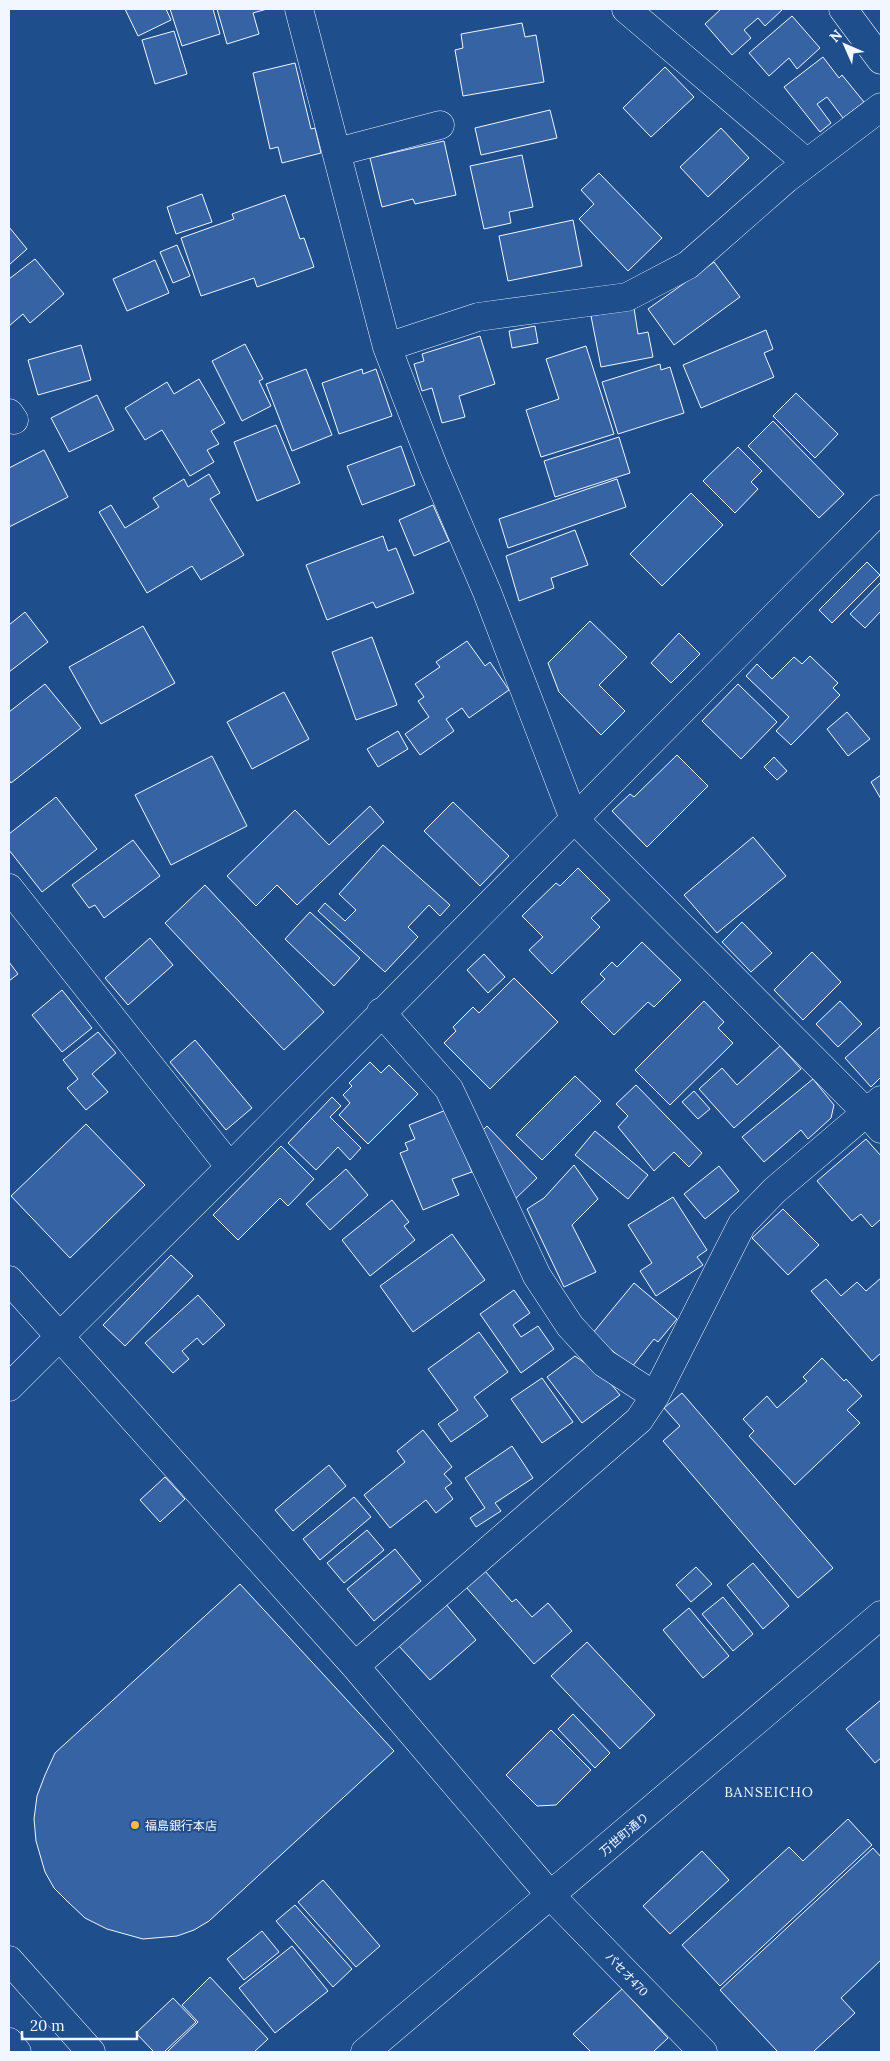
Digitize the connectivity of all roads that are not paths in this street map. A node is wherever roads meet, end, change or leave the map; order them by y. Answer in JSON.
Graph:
{"nodes":[{"id":1,"x":299,"y":9,"type":"edge"},
{"id":2,"x":626,"y":9,"type":"edge"},
{"id":3,"x":843,"y":9,"type":"edge"},
{"id":4,"x":881,"y":60,"type":"edge"},
{"id":5,"x":881,"y":107,"type":"edge"},
{"id":6,"x":440,"y":125,"type":"dead end"},
{"id":7,"x":337,"y":152,"type":"junction"},
{"id":8,"x":807,"y":163,"type":"junction"},
{"id":9,"x":386,"y":347,"type":"junction"},
{"id":10,"x":881,"y":509,"type":"edge"},
{"id":11,"x":574,"y":819,"type":"junction"},
{"id":12,"x":9,"y":888,"type":"edge"},
{"id":13,"x":381,"y":1012,"type":"junction"},
{"id":14,"x":876,"y":1114,"type":"edge"},
{"id":15,"x":230,"y":1167,"type":"junction"},
{"id":16,"x":9,"y":1280,"type":"edge"},
{"id":17,"x":60,"y":1336,"type":"junction"},
{"id":18,"x":9,"y":1387,"type":"edge"},
{"id":19,"x":655,"y":1396,"type":"junction"},
{"id":20,"x":881,"y":1615,"type":"edge"},
{"id":21,"x":356,"y":1666,"type":"junction"},
{"id":22,"x":551,"y":1896,"type":"junction"},
{"id":23,"x":9,"y":1960,"type":"edge"},
{"id":24,"x":9,"y":2042,"type":"edge"},
{"id":25,"x":17,"y":2052,"type":"edge"},
{"id":26,"x":91,"y":2052,"type":"edge"},
{"id":27,"x":365,"y":2052,"type":"edge"},
{"id":28,"x":703,"y":2052,"type":"edge"}],
"edges":[{"from":1,"to":7,"type":"main road"},
{"from":2,"to":8,"type":"main road"},
{"from":3,"to":4,"type":"main road"},
{"from":5,"to":8,"type":"main road"},
{"from":6,"to":7,"type":"main road"},
{"from":7,"to":9,"type":"main road"},
{"from":8,"to":9,"type":"main road"},
{"from":9,"to":11,"type":"main road"},
{"from":10,"to":11,"type":"main road"},
{"from":11,"to":13,"type":"main road"},
{"from":11,"to":14,"type":"main road"},
{"from":12,"to":15,"type":"main road"},
{"from":13,"to":15,"type":"main road"},
{"from":13,"to":19,"type":"main road"},
{"from":14,"to":19,"type":"main road"},
{"from":15,"to":17,"type":"main road"},
{"from":16,"to":17,"type":"main road","name":"パセオ470"},
{"from":17,"to":18,"type":"main road"},
{"from":17,"to":21,"type":"main road","name":"パセオ470"},
{"from":19,"to":21,"type":"main road"},
{"from":20,"to":22,"type":"main road","name":"万世町通り"},
{"from":21,"to":22,"type":"main road","name":"パセオ470"},
{"from":22,"to":27,"type":"main road","name":"万世町通り"},
{"from":22,"to":28,"type":"main road","name":"パセオ470"},
{"from":23,"to":26,"type":"main road"},
{"from":24,"to":25,"type":"main road"}]}
